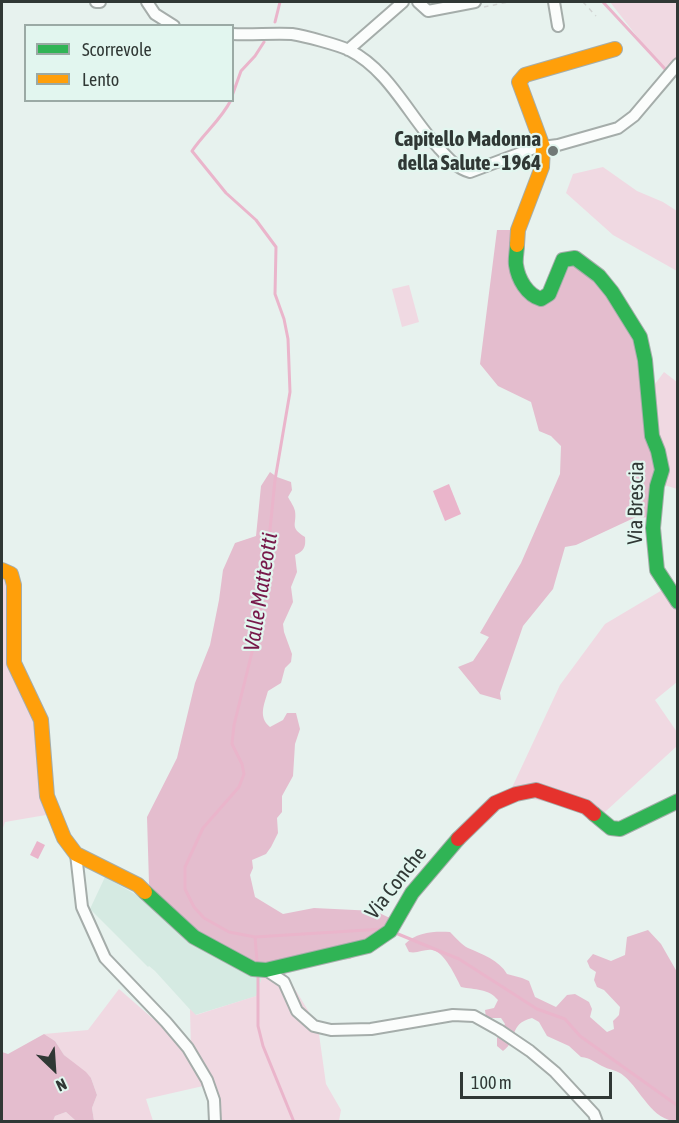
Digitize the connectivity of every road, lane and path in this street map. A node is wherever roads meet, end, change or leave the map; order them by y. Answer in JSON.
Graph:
{"nodes":[{"id":1,"x":147,"y":2,"type":"edge"},
{"id":2,"x":403,"y":2,"type":"edge"},
{"id":3,"x":418,"y":2,"type":"edge"},
{"id":4,"x":475,"y":2,"type":"edge"},
{"id":5,"x":554,"y":2,"type":"edge"},
{"id":6,"x":582,"y":2,"type":"edge"},
{"id":7,"x":596,"y":16,"type":"dead end"},
{"id":8,"x":171,"y":24,"type":"edge"},
{"id":9,"x":558,"y":26,"type":"dead end"},
{"id":10,"x":234,"y":34,"type":"edge"},
{"id":11,"x":615,"y":49,"type":"dead end"},
{"id":12,"x":348,"y":50,"type":"junction"},
{"id":13,"x":678,"y":64,"type":"edge"},
{"id":14,"x":543,"y":147,"type":"junction"},
{"id":15,"x":2,"y":570,"type":"edge"},
{"id":16,"x":678,"y":602,"type":"edge"},
{"id":17,"x":678,"y":801,"type":"edge"},
{"id":18,"x":76,"y":854,"type":"junction"},
{"id":19,"x":266,"y":970,"type":"junction"},
{"id":20,"x":215,"y":1122,"type":"edge"},
{"id":21,"x":597,"y":1122,"type":"edge"}],
"edges":[{"from":1,"to":8,"type":"street"},
{"from":2,"to":12,"type":"street"},
{"from":3,"to":4,"type":"street"},
{"from":5,"to":9,"type":"street"},
{"from":6,"to":7,"type":"path"},
{"from":10,"to":12,"type":"street"},
{"from":11,"to":14,"type":"street"},
{"from":12,"to":14,"type":"street"},
{"from":13,"to":14,"type":"street"},
{"from":14,"to":16,"type":"street","name":"Via Brescia"},
{"from":15,"to":18,"type":"street"},
{"from":17,"to":19,"type":"street","name":"Via Conche"},
{"from":18,"to":19,"type":"street"},
{"from":18,"to":20,"type":"street"},
{"from":19,"to":21,"type":"street"}]}
